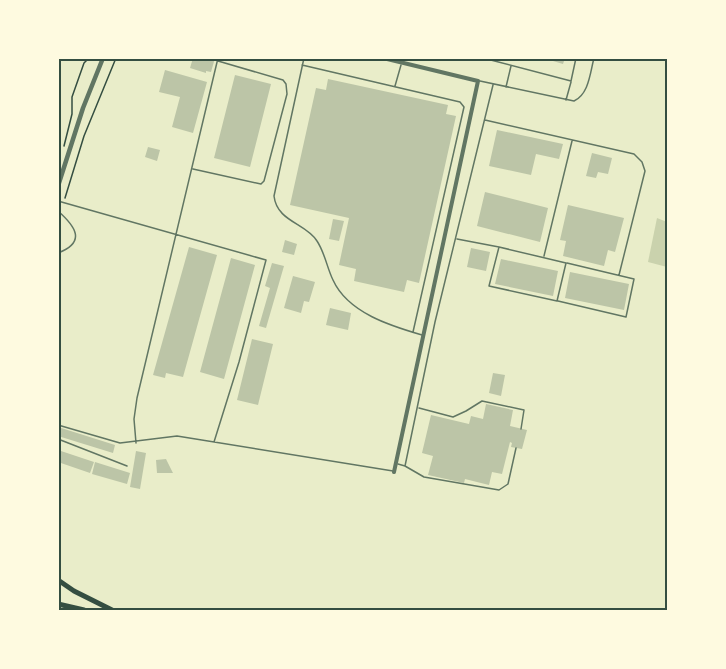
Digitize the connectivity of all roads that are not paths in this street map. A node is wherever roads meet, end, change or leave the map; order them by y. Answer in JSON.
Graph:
{"nodes":[{"id":1,"x":103,"y":58,"type":"edge"},
{"id":2,"x":304,"y":58,"type":"edge"},
{"id":3,"x":382,"y":58,"type":"edge"},
{"id":4,"x":483,"y":58,"type":"edge"},
{"id":5,"x":576,"y":58,"type":"edge"},
{"id":6,"x":594,"y":58,"type":"edge"},
{"id":7,"x":218,"y":60,"type":"edge"},
{"id":8,"x":402,"y":61,"type":"edge"},
{"id":9,"x":302,"y":65,"type":"junction"},
{"id":10,"x":512,"y":66,"type":"junction"},
{"id":11,"x":478,"y":81,"type":"junction"},
{"id":12,"x":571,"y":81,"type":"junction"},
{"id":13,"x":493,"y":85,"type":"junction"},
{"id":14,"x":395,"y":87,"type":"junction"},
{"id":15,"x":506,"y":87,"type":"junction"},
{"id":16,"x":566,"y":101,"type":"junction"},
{"id":17,"x":485,"y":120,"type":"junction"},
{"id":18,"x":573,"y":140,"type":"junction"},
{"id":19,"x":192,"y":169,"type":"junction"},
{"id":20,"x":58,"y":186,"type":"edge"},
{"id":21,"x":58,"y":201,"type":"edge"},
{"id":22,"x":58,"y":211,"type":"edge"},
{"id":23,"x":177,"y":234,"type":"junction"},
{"id":24,"x":456,"y":239,"type":"junction"},
{"id":25,"x":499,"y":247,"type":"junction"},
{"id":26,"x":58,"y":253,"type":"edge"},
{"id":27,"x":543,"y":257,"type":"junction"},
{"id":28,"x":566,"y":263,"type":"junction"},
{"id":29,"x":619,"y":275,"type":"junction"},
{"id":30,"x":557,"y":301,"type":"junction"},
{"id":31,"x":413,"y":332,"type":"junction"},
{"id":32,"x":425,"y":336,"type":"junction"},
{"id":33,"x":417,"y":408,"type":"junction"},
{"id":34,"x":58,"y":425,"type":"edge"},
{"id":35,"x":521,"y":429,"type":"dead end"},
{"id":36,"x":58,"y":439,"type":"edge"},
{"id":37,"x":214,"y":442,"type":"junction"},
{"id":38,"x":136,"y":443,"type":"junction"},
{"id":39,"x":516,"y":448,"type":"dead end"},
{"id":40,"x":396,"y":464,"type":"junction"},
{"id":41,"x":127,"y":466,"type":"dead end"},
{"id":42,"x":405,"y":466,"type":"junction"},
{"id":43,"x":394,"y":472,"type":"joint"},
{"id":44,"x":58,"y":580,"type":"edge"},
{"id":45,"x":58,"y":604,"type":"edge"},
{"id":46,"x":84,"y":610,"type":"edge"},
{"id":47,"x":112,"y":610,"type":"edge"}],
"edges":[{"from":1,"to":20,"type":"street"},
{"from":2,"to":9,"type":"lane"},
{"from":3,"to":8,"type":"street"},
{"from":4,"to":10,"type":"lane"},
{"from":5,"to":12,"type":"lane"},
{"from":6,"to":16,"type":"lane"},
{"from":7,"to":19,"type":"lane"},
{"from":7,"to":19,"type":"lane"},
{"from":8,"to":11,"type":"street"},
{"from":8,"to":14,"type":"lane"},
{"from":9,"to":14,"type":"lane"},
{"from":9,"to":31,"type":"lane"},
{"from":10,"to":12,"type":"lane"},
{"from":10,"to":15,"type":"lane"},
{"from":11,"to":13,"type":"lane"},
{"from":11,"to":32,"type":"street"},
{"from":12,"to":16,"type":"lane"},
{"from":13,"to":15,"type":"lane"},
{"from":13,"to":17,"type":"lane"},
{"from":14,"to":31,"type":"lane"},
{"from":15,"to":16,"type":"lane"},
{"from":17,"to":18,"type":"lane"},
{"from":17,"to":24,"type":"lane"},
{"from":18,"to":27,"type":"lane"},
{"from":18,"to":29,"type":"lane"},
{"from":19,"to":23,"type":"lane"},
{"from":21,"to":23,"type":"lane"},
{"from":22,"to":26,"type":"lane"},
{"from":23,"to":37,"type":"lane"},
{"from":23,"to":38,"type":"lane"},
{"from":24,"to":25,"type":"lane"},
{"from":24,"to":33,"type":"lane"},
{"from":25,"to":27,"type":"lane"},
{"from":25,"to":30,"type":"lane"},
{"from":27,"to":28,"type":"lane"},
{"from":28,"to":29,"type":"lane"},
{"from":28,"to":30,"type":"lane"},
{"from":29,"to":30,"type":"lane"},
{"from":31,"to":32,"type":"lane"},
{"from":32,"to":40,"type":"street"},
{"from":33,"to":35,"type":"lane"},
{"from":33,"to":42,"type":"lane"},
{"from":34,"to":38,"type":"lane"},
{"from":36,"to":41,"type":"lane"},
{"from":37,"to":38,"type":"lane"},
{"from":37,"to":43,"type":"lane"},
{"from":39,"to":42,"type":"lane"},
{"from":40,"to":42,"type":"lane"},
{"from":40,"to":43,"type":"street"},
{"from":44,"to":47,"type":"main road"},
{"from":45,"to":46,"type":"main road"}]}
